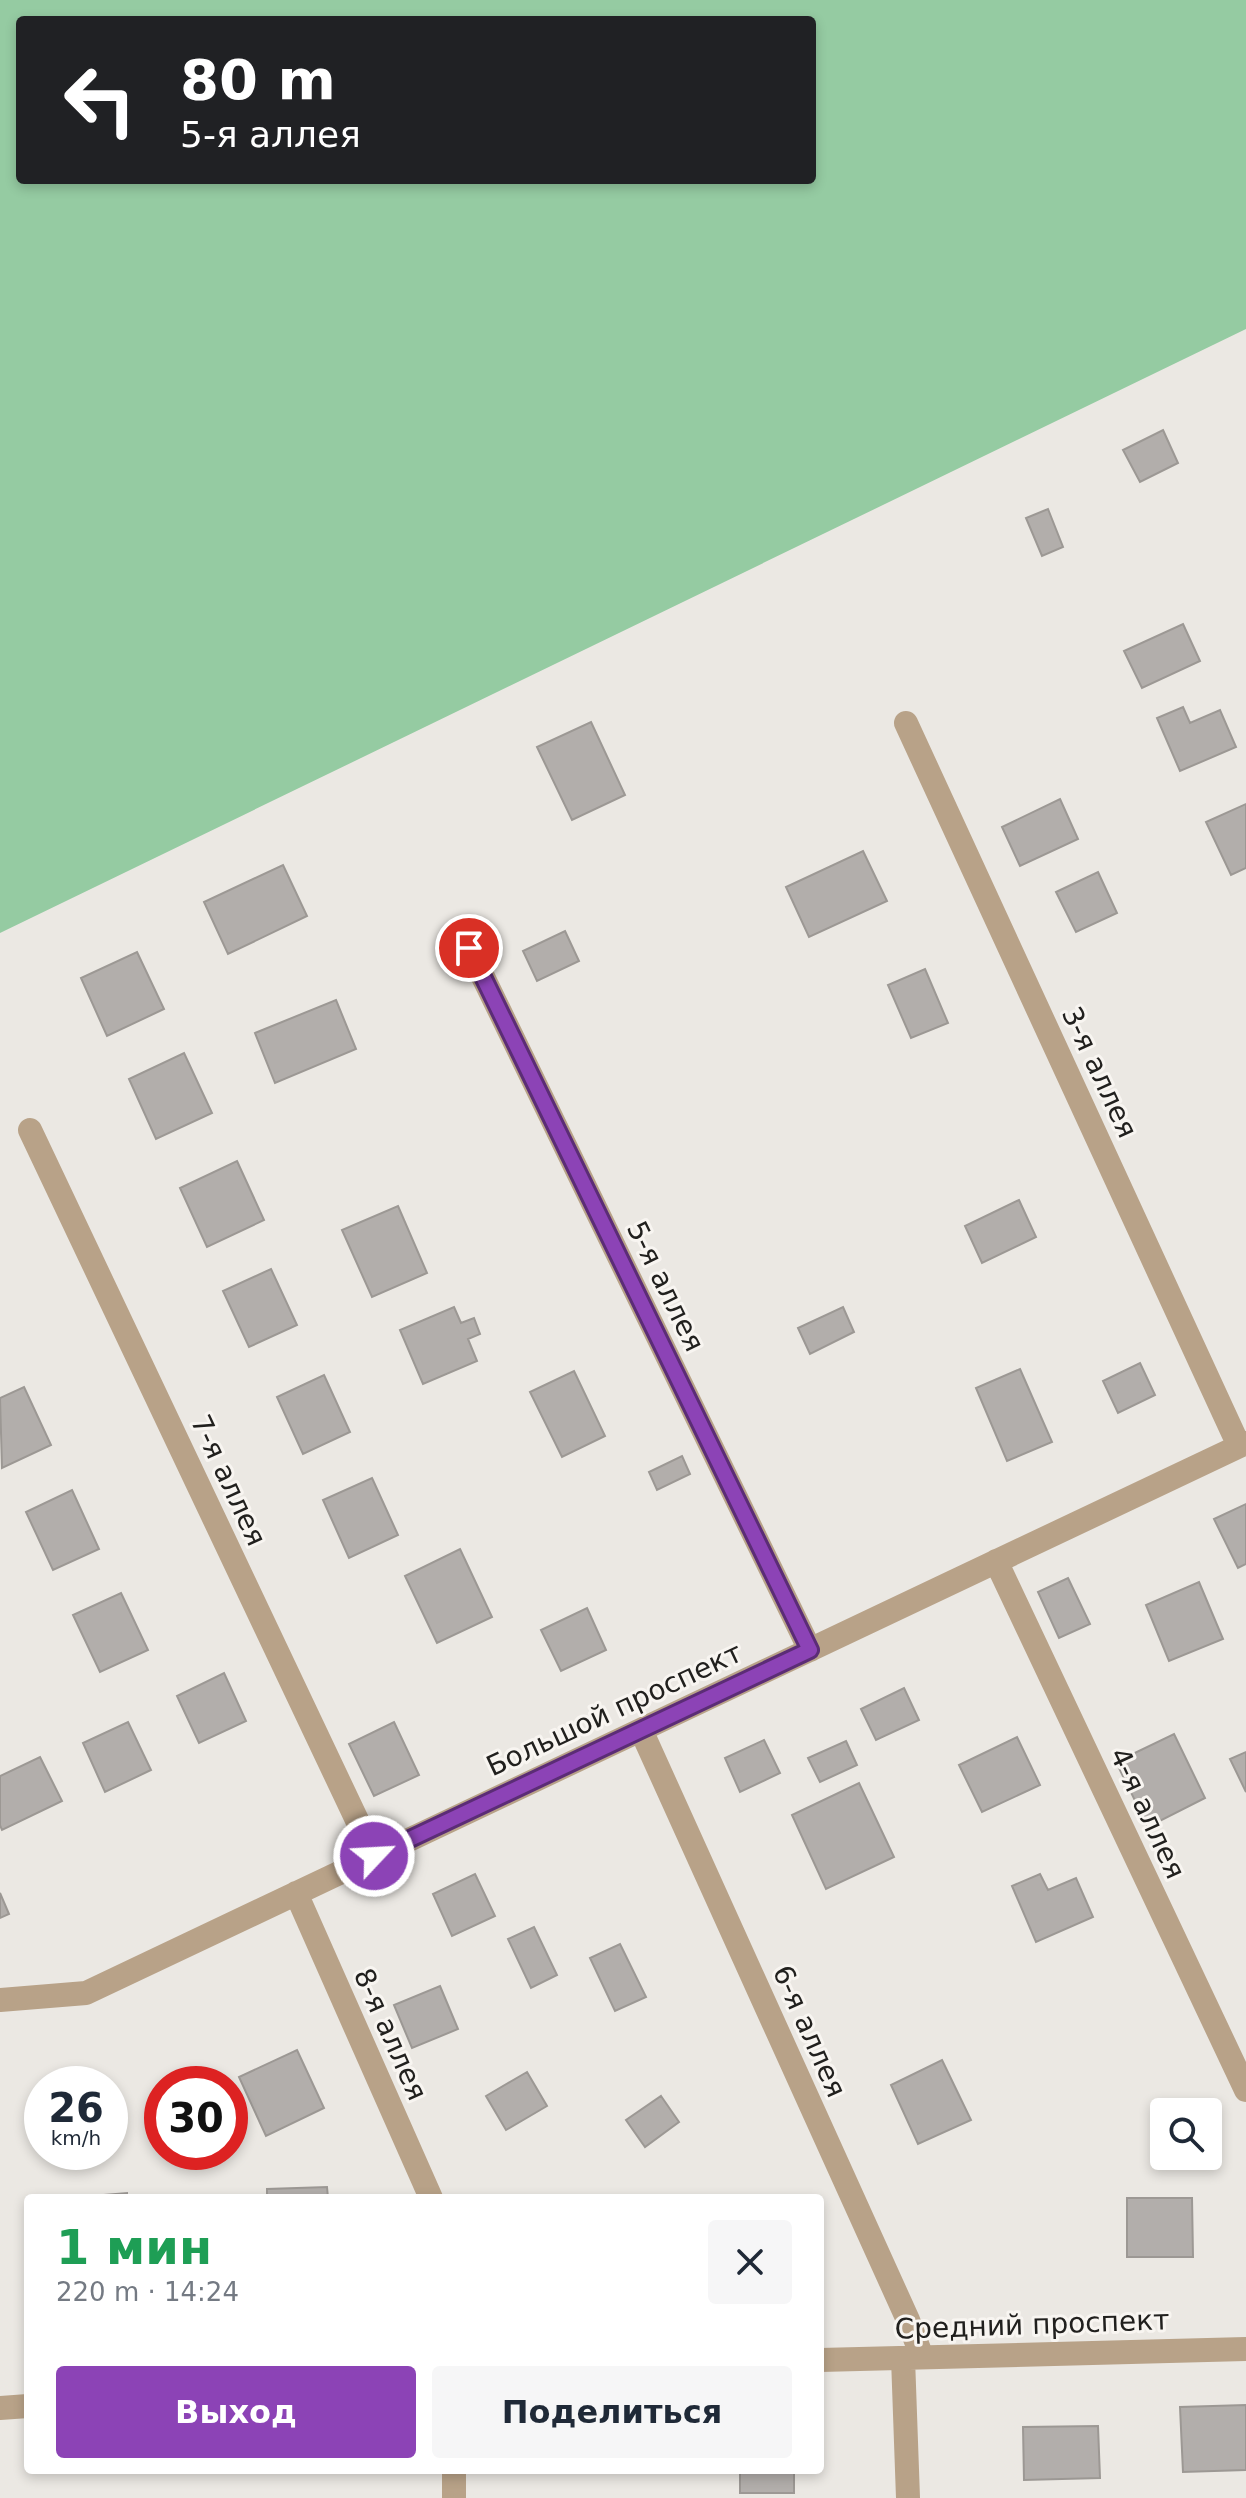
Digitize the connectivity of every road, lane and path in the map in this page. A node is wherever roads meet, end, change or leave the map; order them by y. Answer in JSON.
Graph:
{"nodes":[{"id":1,"x":906,"y":723,"type":"dead end"},
{"id":2,"x":469,"y":948,"type":"dead end"},
{"id":3,"x":30,"y":1130,"type":"dead end"},
{"id":4,"x":1243,"y":1444,"type":"edge"},
{"id":5,"x":996,"y":1561,"type":"junction"},
{"id":6,"x":810,"y":1650,"type":"junction"},
{"id":7,"x":641,"y":1730,"type":"junction"},
{"id":8,"x":374,"y":1856,"type":"junction"},
{"id":9,"x":296,"y":1893,"type":"junction"},
{"id":10,"x":0,"y":2000,"type":"edge"},
{"id":11,"x":1246,"y":2090,"type":"edge"},
{"id":12,"x":429,"y":2194,"type":"edge"},
{"id":13,"x":1246,"y":2349,"type":"edge"},
{"id":14,"x":912,"y":2357,"type":"junction"},
{"id":15,"x":824,"y":2360,"type":"edge"},
{"id":16,"x":24,"y":2406,"type":"edge"},
{"id":17,"x":0,"y":2408,"type":"edge"},
{"id":18,"x":454,"y":2474,"type":"edge"},
{"id":19,"x":454,"y":2498,"type":"edge"},
{"id":20,"x":908,"y":2498,"type":"edge"}],
"edges":[{"from":1,"to":4,"type":"street","name":"3-я аллея"},
{"from":2,"to":6,"type":"street","name":"5-я аллея"},
{"from":3,"to":8,"type":"street","name":"7-я аллея"},
{"from":4,"to":5,"type":"street","name":"Большой проспект"},
{"from":5,"to":6,"type":"street","name":"Большой проспект"},
{"from":5,"to":11,"type":"street","name":"4-я аллея"},
{"from":6,"to":7,"type":"street","name":"Большой проспект"},
{"from":7,"to":8,"type":"street","name":"Большой проспект"},
{"from":7,"to":14,"type":"street","name":"6-я аллея"},
{"from":8,"to":9,"type":"street","name":"Большой проспект"},
{"from":9,"to":10,"type":"street","name":"Большой проспект"},
{"from":9,"to":12,"type":"street","name":"8-я аллея"},
{"from":13,"to":14,"type":"street","name":"Средний проспект"},
{"from":14,"to":15,"type":"street","name":"Средний проспект"},
{"from":14,"to":20,"type":"street","name":"6-я аллея"},
{"from":16,"to":17,"type":"street"},
{"from":18,"to":19,"type":"street"}]}
